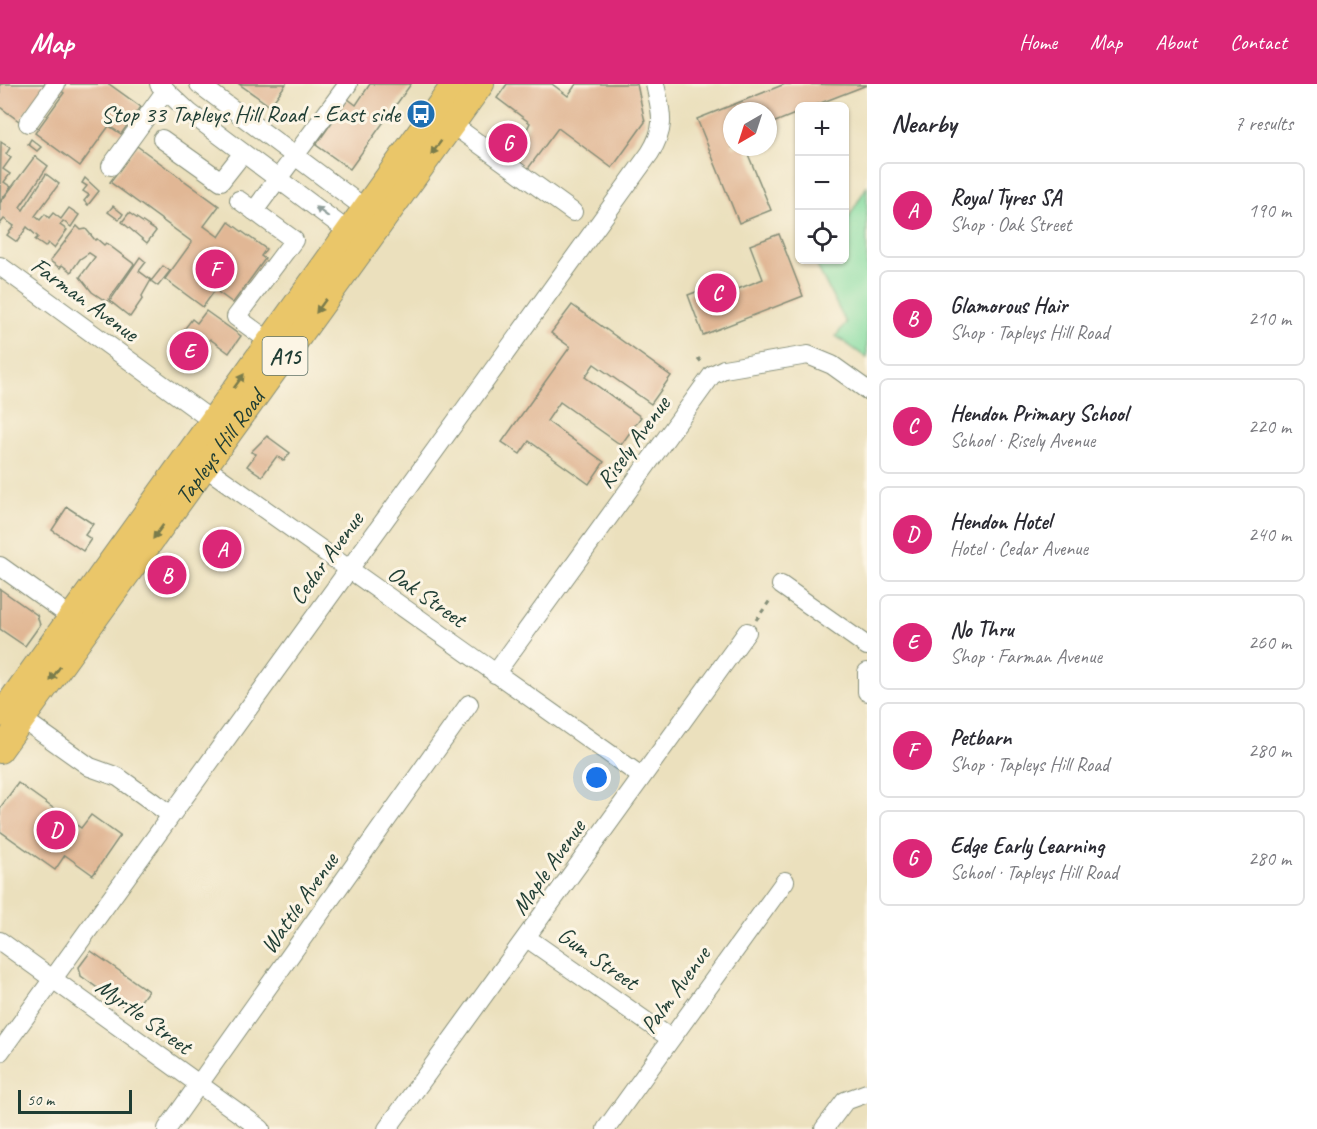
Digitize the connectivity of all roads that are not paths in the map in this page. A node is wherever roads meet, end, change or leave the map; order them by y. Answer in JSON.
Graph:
{"nodes":[{"id":1,"x":56,"y":84,"type":"edge"},
{"id":2,"x":348,"y":84,"type":"edge"},
{"id":3,"x":454,"y":84,"type":"edge"},
{"id":4,"x":482,"y":84,"type":"edge"},
{"id":5,"x":655,"y":84,"type":"edge"},
{"id":6,"x":205,"y":86,"type":"edge"},
{"id":7,"x":162,"y":87,"type":"edge"},
{"id":8,"x":190,"y":113,"type":"junction"},
{"id":9,"x":28,"y":123,"type":"dead end"},
{"id":10,"x":453,"y":124,"type":"junction"},
{"id":11,"x":162,"y":139,"type":"dead end"},
{"id":12,"x":243,"y":153,"type":"junction"},
{"id":13,"x":296,"y":156,"type":"junction"},
{"id":14,"x":111,"y":166,"type":"dead end"},
{"id":15,"x":278,"y":179,"type":"junction"},
{"id":16,"x":239,"y":200,"type":"dead end"},
{"id":17,"x":366,"y":208,"type":"junction"},
{"id":18,"x":254,"y":211,"type":"junction"},
{"id":19,"x":573,"y":212,"type":"dead end"},
{"id":20,"x":349,"y":232,"type":"junction"},
{"id":21,"x":374,"y":233,"type":"junction"},
{"id":22,"x":0,"y":266,"type":"edge"},
{"id":23,"x":268,"y":341,"type":"junction"},
{"id":24,"x":867,"y":390,"type":"edge"},
{"id":25,"x":220,"y":427,"type":"junction"},
{"id":26,"x":195,"y":461,"type":"junction"},
{"id":27,"x":0,"y":566,"type":"edge"},
{"id":28,"x":347,"y":569,"type":"junction"},
{"id":29,"x":781,"y":585,"type":"road end"},
{"id":30,"x":78,"y":622,"type":"junction"},
{"id":31,"x":747,"y":632,"type":"road end"},
{"id":32,"x":867,"y":646,"type":"edge"},
{"id":33,"x":867,"y":672,"type":"edge"},
{"id":34,"x":495,"y":674,"type":"junction"},
{"id":35,"x":867,"y":692,"type":"edge"},
{"id":36,"x":470,"y":704,"type":"dead end"},
{"id":37,"x":9,"y":714,"type":"edge"},
{"id":38,"x":0,"y":751,"type":"edge"},
{"id":39,"x":642,"y":776,"type":"junction"},
{"id":40,"x":171,"y":815,"type":"junction"},
{"id":41,"x":785,"y":881,"type":"dead end"},
{"id":42,"x":527,"y":938,"type":"junction"},
{"id":43,"x":0,"y":941,"type":"edge"},
{"id":44,"x":53,"y":979,"type":"junction"},
{"id":45,"x":670,"y":1038,"type":"junction"},
{"id":46,"x":0,"y":1052,"type":"edge"},
{"id":47,"x":199,"y":1084,"type":"junction"},
{"id":48,"x":867,"y":1093,"type":"edge"},
{"id":49,"x":167,"y":1129,"type":"edge"},
{"id":50,"x":261,"y":1129,"type":"edge"},
{"id":51,"x":387,"y":1129,"type":"edge"},
{"id":52,"x":606,"y":1129,"type":"edge"},
{"id":53,"x":824,"y":1129,"type":"edge"}],
"edges":[{"from":1,"to":9,"type":"street"},
{"from":2,"to":13,"type":"street"},
{"from":3,"to":17,"type":"main road","name":"Tapleys Hill Road","number":"A15"},
{"from":4,"to":10,"type":"main road","name":"Tapleys Hill Road","number":"A15"},
{"from":5,"to":28,"type":"street","name":"Cedar Avenue"},
{"from":6,"to":8,"type":"street"},
{"from":6,"to":13,"type":"street"},
{"from":7,"to":8,"type":"street"},
{"from":7,"to":14,"type":"street"},
{"from":8,"to":12,"type":"street"},
{"from":10,"to":19,"type":"street"},
{"from":10,"to":21,"type":"main road","name":"Tapleys Hill Road","number":"A15","one_way":true},
{"from":11,"to":12,"type":"street"},
{"from":12,"to":15,"type":"street"},
{"from":13,"to":15,"type":"street"},
{"from":13,"to":17,"type":"street"},
{"from":15,"to":18,"type":"street"},
{"from":20,"to":15,"type":"street","one_way":true},
{"from":16,"to":18,"type":"street"},
{"from":17,"to":20,"type":"main road","name":"Tapleys Hill Road","number":"A15"},
{"from":17,"to":21,"type":"street"},
{"from":18,"to":23,"type":"street"},
{"from":20,"to":21,"type":"street"},
{"from":20,"to":23,"type":"main road","name":"Tapleys Hill Road","number":"A15"},
{"from":21,"to":25,"type":"main road","name":"Tapleys Hill Road","number":"A15","one_way":true},
{"from":22,"to":25,"type":"street","name":"Farman Avenue"},
{"from":25,"to":23,"type":"main road","name":"Tapleys Hill Road","number":"A15","one_way":true},
{"from":24,"to":34,"type":"street","name":"Risely Avenue"},
{"from":25,"to":26,"type":"main road","name":"Tapleys Hill Road","number":"A15"},
{"from":26,"to":28,"type":"street","name":"Oak Street"},
{"from":26,"to":30,"type":"main road","name":"Tapleys Hill Road","number":"A15"},
{"from":27,"to":30,"type":"street"},
{"from":28,"to":34,"type":"street","name":"Oak Street"},
{"from":28,"to":40,"type":"street","name":"Cedar Avenue"},
{"from":29,"to":32,"type":"street"},
{"from":30,"to":37,"type":"main road","name":"Tapleys Hill Road","number":"A15"},
{"from":31,"to":39,"type":"street","name":"Maple Avenue"},
{"from":33,"to":35,"type":"street"},
{"from":34,"to":39,"type":"street","name":"Oak Street"},
{"from":36,"to":47,"type":"street","name":"Wattle Avenue"},
{"from":37,"to":38,"type":"main road","name":"Tapleys Hill Road","number":"A15"},
{"from":37,"to":40,"type":"street"},
{"from":39,"to":42,"type":"street","name":"Maple Avenue"},
{"from":40,"to":44,"type":"street","name":"Cedar Avenue"},
{"from":41,"to":45,"type":"street","name":"Palm Avenue"},
{"from":42,"to":45,"type":"street","name":"Gum Street"},
{"from":42,"to":51,"type":"street","name":"Maple Avenue"},
{"from":43,"to":44,"type":"street","name":"Myrtle Street"},
{"from":44,"to":46,"type":"street","name":"Cedar Avenue"},
{"from":44,"to":47,"type":"street","name":"Myrtle Street"},
{"from":45,"to":52,"type":"street","name":"Palm Avenue"},
{"from":47,"to":49,"type":"street","name":"Wattle Avenue"},
{"from":47,"to":50,"type":"street","name":"Myrtle Street"},
{"from":48,"to":53,"type":"street"}]}
